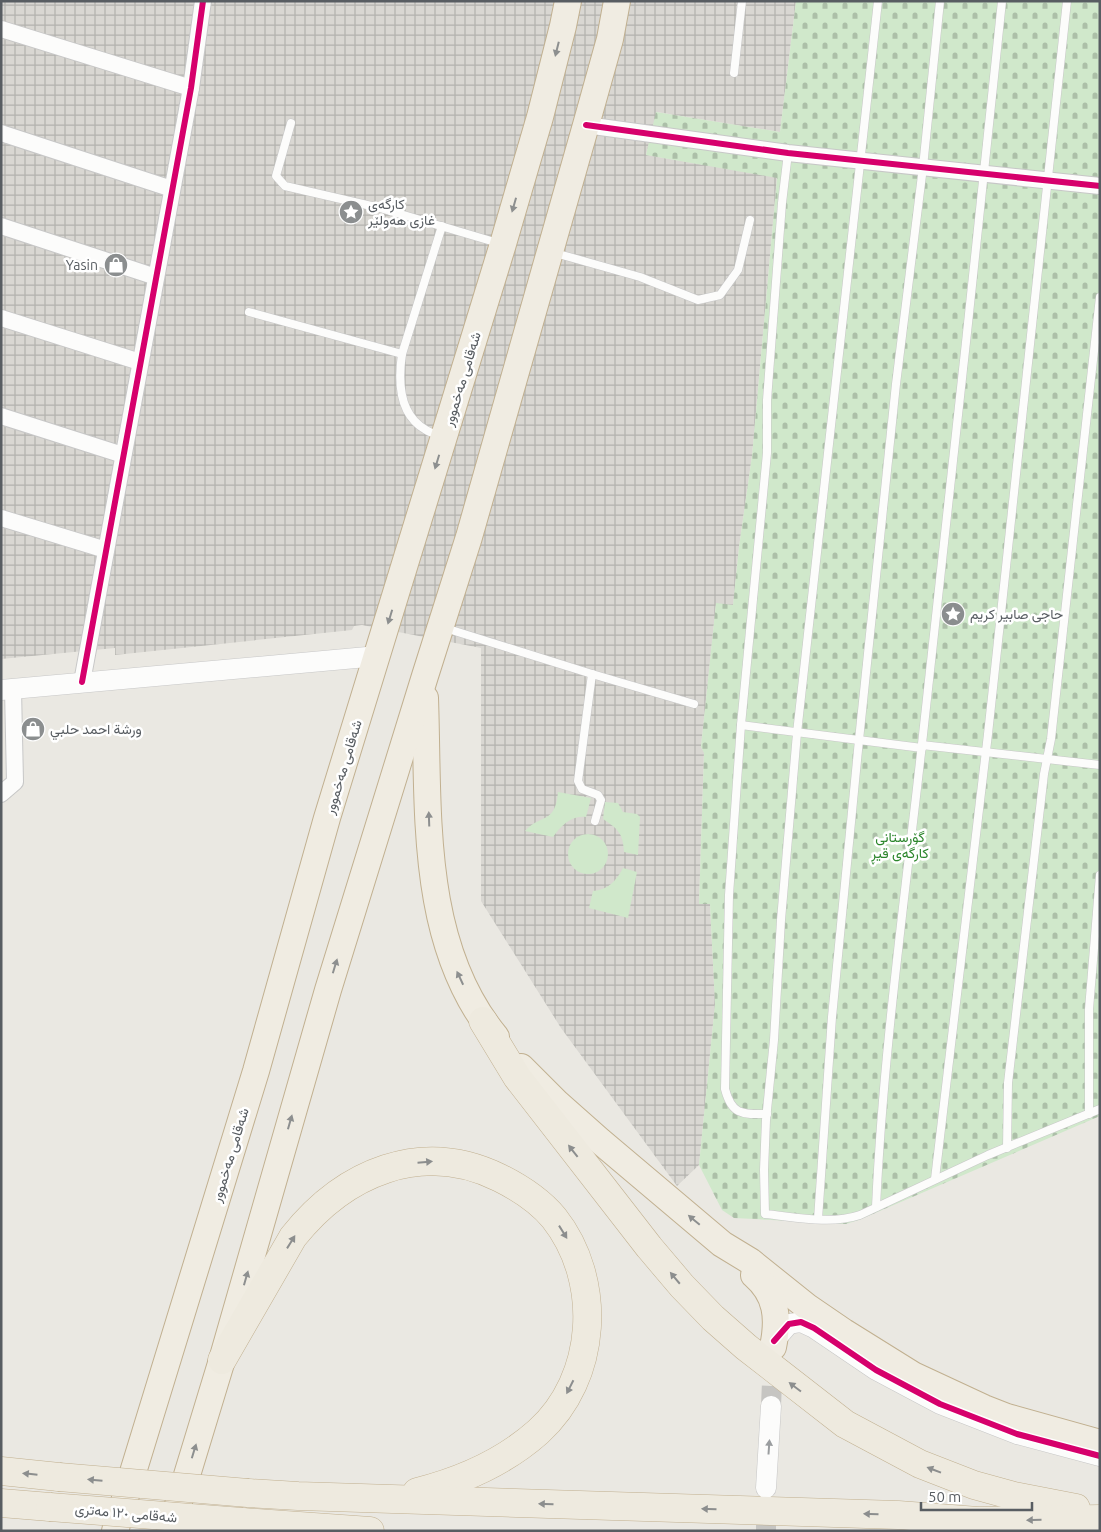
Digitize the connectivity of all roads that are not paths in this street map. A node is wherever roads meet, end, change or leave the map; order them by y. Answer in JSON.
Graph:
{"nodes":[{"id":1,"x":202,"y":1,"type":"edge"},
{"id":2,"x":568,"y":1,"type":"edge"},
{"id":3,"x":617,"y":1,"type":"edge"},
{"id":4,"x":742,"y":1,"type":"edge"},
{"id":5,"x":878,"y":1,"type":"edge"},
{"id":6,"x":940,"y":1,"type":"edge"},
{"id":7,"x":1002,"y":1,"type":"edge"},
{"id":8,"x":1067,"y":1,"type":"edge"},
{"id":9,"x":1,"y":29,"type":"edge"},
{"id":10,"x":734,"y":73,"type":"dead end"},
{"id":11,"x":191,"y":88,"type":"junction"},
{"id":12,"x":291,"y":123,"type":"dead end"},
{"id":13,"x":586,"y":125,"type":"junction"},
{"id":14,"x":1,"y":133,"type":"edge"},
{"id":15,"x":788,"y":153,"type":"junction"},
{"id":16,"x":860,"y":160,"type":"junction"},
{"id":17,"x":923,"y":167,"type":"junction"},
{"id":18,"x":984,"y":173,"type":"junction"},
{"id":19,"x":1048,"y":180,"type":"junction"},
{"id":20,"x":1100,"y":186,"type":"edge"},
{"id":21,"x":172,"y":189,"type":"junction"},
{"id":22,"x":750,"y":220,"type":"dead end"},
{"id":23,"x":1,"y":226,"type":"edge"},
{"id":24,"x":442,"y":226,"type":"junction"},
{"id":25,"x":503,"y":244,"type":"junction"},
{"id":26,"x":550,"y":252,"type":"junction"},
{"id":27,"x":156,"y":277,"type":"junction"},
{"id":28,"x":1100,"y":297,"type":"edge"},
{"id":29,"x":248,"y":312,"type":"dead end"},
{"id":30,"x":1,"y":318,"type":"edge"},
{"id":31,"x":402,"y":354,"type":"junction"},
{"id":32,"x":140,"y":362,"type":"junction"},
{"id":33,"x":1,"y":416,"type":"edge"},
{"id":34,"x":444,"y":436,"type":"junction"},
{"id":35,"x":123,"y":455,"type":"junction"},
{"id":36,"x":1,"y":518,"type":"edge"},
{"id":37,"x":106,"y":550,"type":"junction"},
{"id":38,"x":441,"y":627,"type":"junction"},
{"id":39,"x":378,"y":656,"type":"junction"},
{"id":40,"x":592,"y":674,"type":"junction"},
{"id":41,"x":425,"y":676,"type":"junction"},
{"id":42,"x":82,"y":682,"type":"junction"},
{"id":43,"x":7,"y":689,"type":"edge"},
{"id":44,"x":694,"y":704,"type":"dead end"},
{"id":45,"x":741,"y":725,"type":"junction"},
{"id":46,"x":797,"y":732,"type":"junction"},
{"id":47,"x":859,"y":740,"type":"junction"},
{"id":48,"x":922,"y":746,"type":"junction"},
{"id":49,"x":986,"y":752,"type":"junction"},
{"id":50,"x":1046,"y":759,"type":"junction"},
{"id":51,"x":1100,"y":765,"type":"edge"},
{"id":52,"x":1,"y":794,"type":"edge"},
{"id":53,"x":595,"y":822,"type":"dead end"},
{"id":54,"x":1100,"y":875,"type":"edge"},
{"id":55,"x":482,"y":1021,"type":"junction"},
{"id":56,"x":1100,"y":1109,"type":"edge"},
{"id":57,"x":767,"y":1114,"type":"junction"},
{"id":58,"x":1089,"y":1114,"type":"junction"},
{"id":59,"x":1007,"y":1148,"type":"junction"},
{"id":60,"x":935,"y":1179,"type":"junction"},
{"id":61,"x":876,"y":1208,"type":"junction"},
{"id":62,"x":818,"y":1219,"type":"junction"},
{"id":63,"x":722,"y":1244,"type":"junction"},
{"id":64,"x":774,"y":1344,"type":"joint"},
{"id":65,"x":222,"y":1360,"type":"junction"},
{"id":66,"x":771,"y":1406,"type":"tunnel mouth"},
{"id":67,"x":1100,"y":1443,"type":"edge"},
{"id":68,"x":1100,"y":1456,"type":"edge"},
{"id":69,"x":1,"y":1471,"type":"edge"},
{"id":70,"x":766,"y":1488,"type":"tunnel mouth"},
{"id":71,"x":388,"y":1499,"type":"junction"},
{"id":72,"x":1,"y":1502,"type":"edge"},
{"id":73,"x":1100,"y":1512,"type":"edge"},
{"id":74,"x":1100,"y":1520,"type":"edge"},
{"id":75,"x":115,"y":1531,"type":"edge"},
{"id":76,"x":170,"y":1531,"type":"edge"},
{"id":77,"x":370,"y":1531,"type":"edge"}],
"edges":[{"from":1,"to":11,"type":"street"},
{"from":2,"to":25,"type":"highway","name":"شەقامی مەخموور","one_way":true},
{"from":3,"to":13,"type":"highway"},
{"from":4,"to":10,"type":"lane"},
{"from":5,"to":16,"type":"lane"},
{"from":6,"to":17,"type":"lane"},
{"from":7,"to":18,"type":"lane"},
{"from":8,"to":19,"type":"lane"},
{"from":9,"to":11,"type":"street"},
{"from":11,"to":21,"type":"street"},
{"from":12,"to":24,"type":"lane"},
{"from":13,"to":15,"type":"street"},
{"from":13,"to":26,"type":"highway"},
{"from":14,"to":21,"type":"street"},
{"from":15,"to":16,"type":"street"},
{"from":15,"to":45,"type":"lane"},
{"from":16,"to":17,"type":"street"},
{"from":16,"to":46,"type":"lane"},
{"from":17,"to":18,"type":"street"},
{"from":17,"to":47,"type":"lane"},
{"from":18,"to":19,"type":"street"},
{"from":18,"to":48,"type":"lane"},
{"from":19,"to":20,"type":"street"},
{"from":19,"to":49,"type":"lane"},
{"from":21,"to":27,"type":"street"},
{"from":22,"to":26,"type":"lane"},
{"from":23,"to":27,"type":"street"},
{"from":24,"to":25,"type":"lane"},
{"from":24,"to":31,"type":"lane"},
{"from":25,"to":34,"type":"highway","name":"شەقامی مەخموور"},
{"from":26,"to":38,"type":"highway"},
{"from":27,"to":32,"type":"street"},
{"from":28,"to":50,"type":"lane"},
{"from":29,"to":31,"type":"lane"},
{"from":30,"to":32,"type":"street"},
{"from":31,"to":34,"type":"lane"},
{"from":32,"to":35,"type":"street"},
{"from":33,"to":35,"type":"street"},
{"from":34,"to":39,"type":"highway","name":"شەقامی مەخموور","one_way":true},
{"from":35,"to":37,"type":"street"},
{"from":36,"to":37,"type":"street"},
{"from":37,"to":42,"type":"street"},
{"from":38,"to":40,"type":"lane"},
{"from":38,"to":41,"type":"highway"},
{"from":39,"to":42,"type":"street"},
{"from":39,"to":75,"type":"highway","name":"شەقامی مەخموور"},
{"from":40,"to":44,"type":"lane"},
{"from":40,"to":53,"type":"lane"},
{"from":55,"to":41,"type":"highway","one_way":true},
{"from":65,"to":41,"type":"highway","one_way":true},
{"from":42,"to":43,"type":"street"},
{"from":43,"to":52,"type":"street"},
{"from":45,"to":46,"type":"lane"},
{"from":45,"to":57,"type":"lane"},
{"from":46,"to":47,"type":"lane"},
{"from":46,"to":57,"type":"lane"},
{"from":47,"to":48,"type":"lane"},
{"from":47,"to":62,"type":"lane"},
{"from":48,"to":49,"type":"lane"},
{"from":48,"to":61,"type":"lane"},
{"from":49,"to":50,"type":"lane"},
{"from":49,"to":60,"type":"lane"},
{"from":50,"to":51,"type":"lane"},
{"from":50,"to":59,"type":"lane"},
{"from":54,"to":58,"type":"lane"},
{"from":63,"to":55,"type":"highway","one_way":true},
{"from":73,"to":55,"type":"highway","one_way":true},
{"from":56,"to":58,"type":"lane"},
{"from":57,"to":62,"type":"lane"},
{"from":58,"to":59,"type":"lane"},
{"from":59,"to":60,"type":"lane"},
{"from":60,"to":61,"type":"lane"},
{"from":61,"to":62,"type":"lane"},
{"from":63,"to":64,"type":"highway"},
{"from":63,"to":67,"type":"highway"},
{"from":64,"to":68,"type":"street"},
{"from":65,"to":71,"type":"highway","one_way":true},
{"from":76,"to":65,"type":"highway","one_way":true},
{"from":70,"to":66,"type":"street","one_way":true},
{"from":71,"to":69,"type":"highway","one_way":true,"bridge":true},
{"from":74,"to":71,"type":"highway","one_way":true},
{"from":72,"to":77,"type":"highway","name":"شەقامی ١٢٠ مەتری","bridge":true}]}
